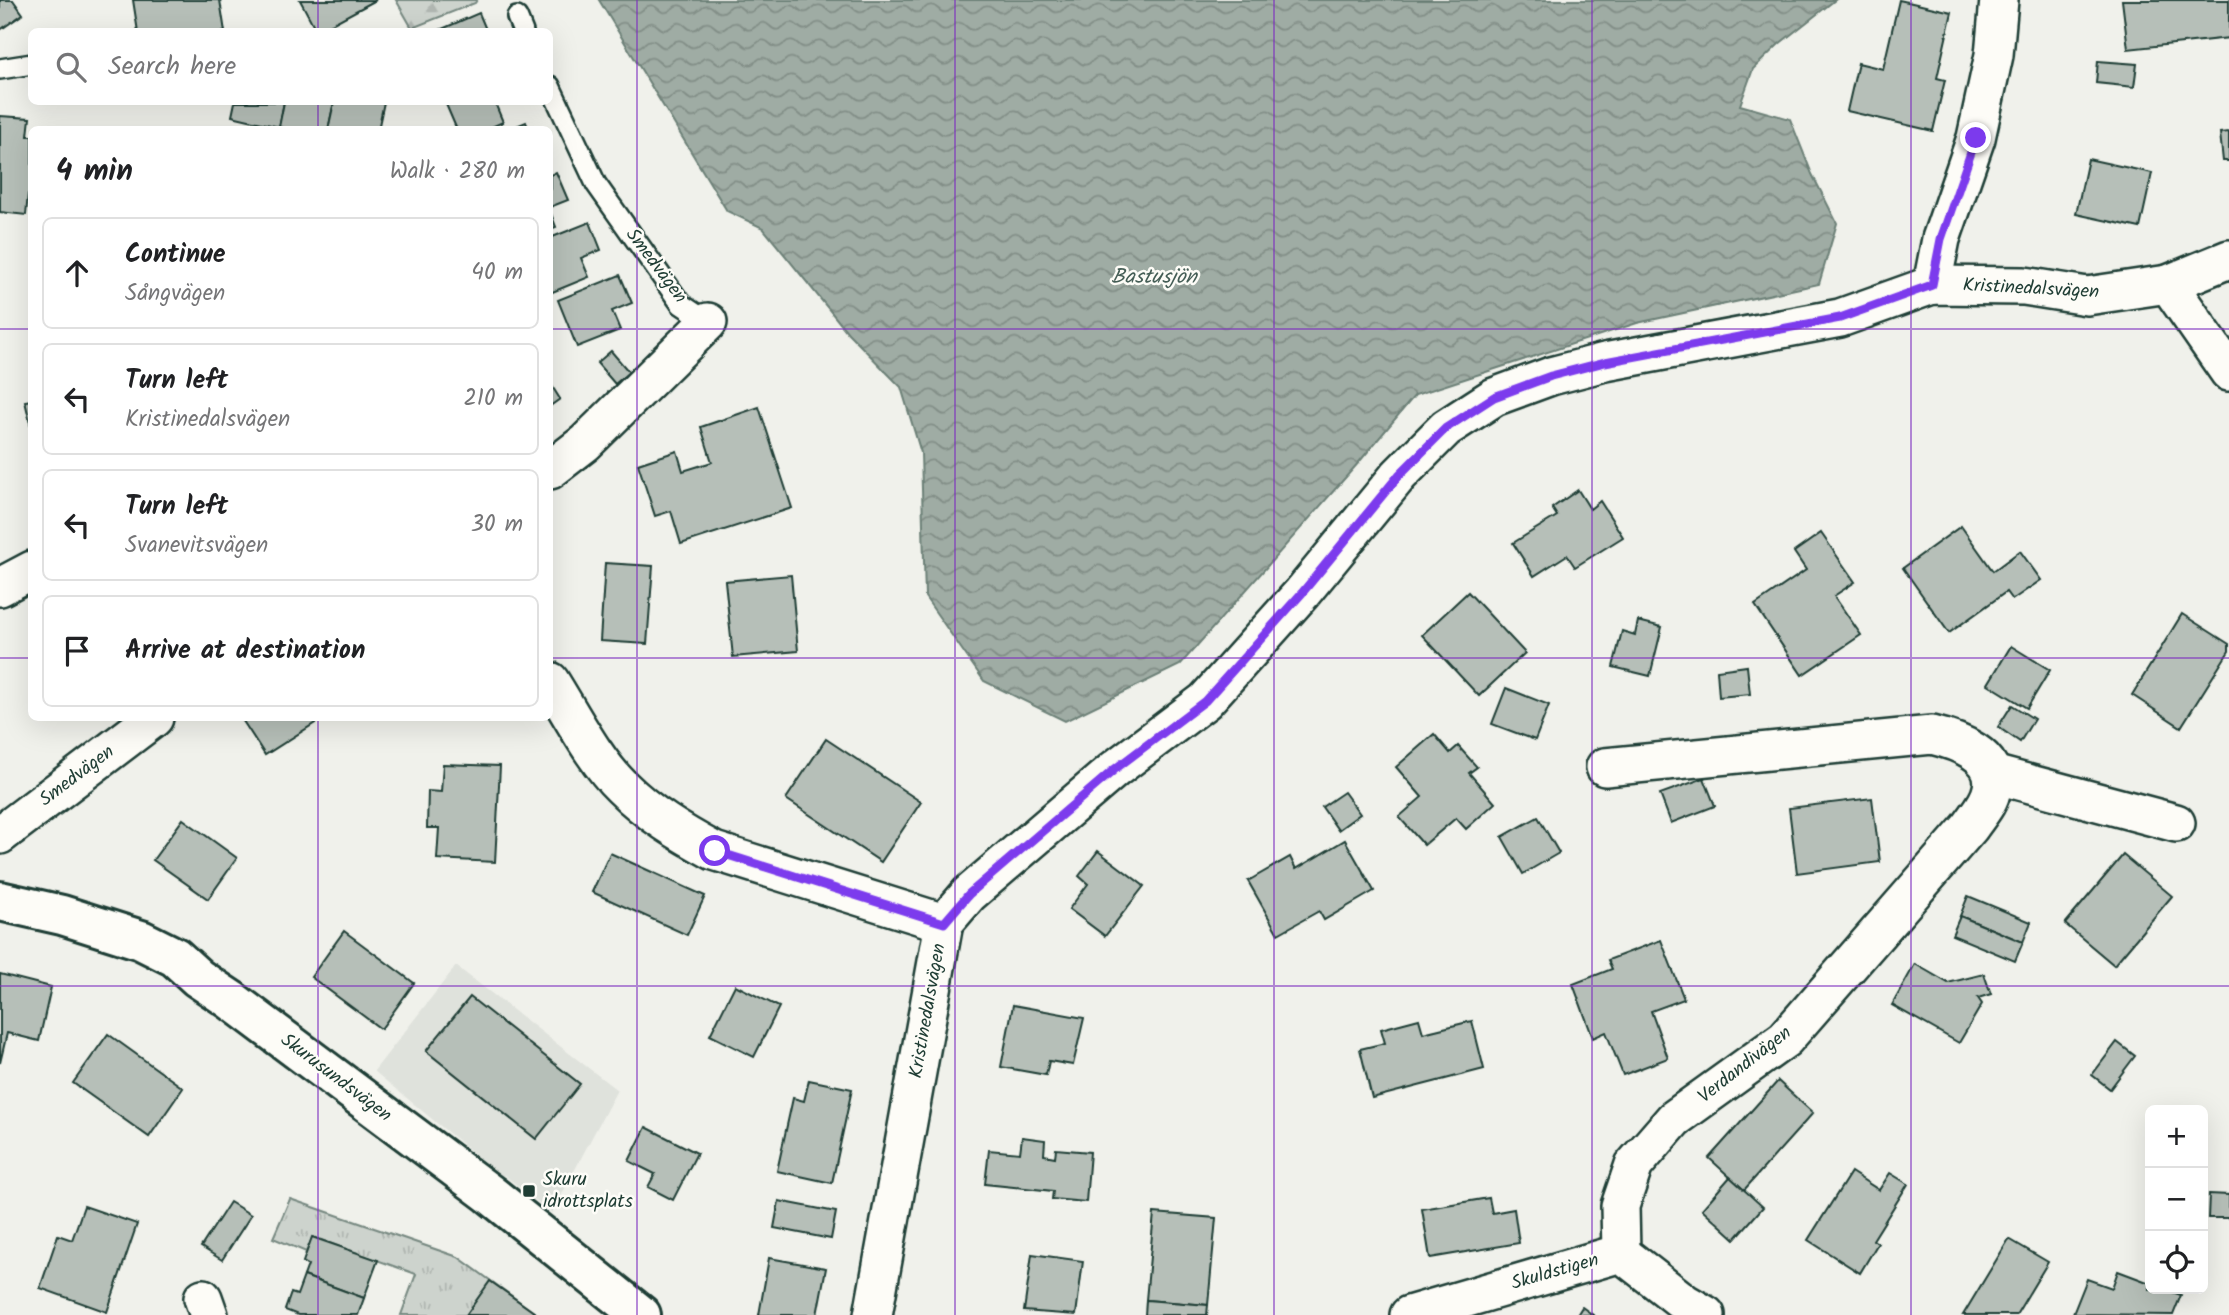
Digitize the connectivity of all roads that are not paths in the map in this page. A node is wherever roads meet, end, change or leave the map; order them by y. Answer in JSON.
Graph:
{"nodes":[{"id":1,"x":1999,"y":0,"type":"edge"},
{"id":2,"x":28,"y":65,"type":"edge"},
{"id":3,"x":0,"y":69,"type":"edge"},
{"id":4,"x":553,"y":92,"type":"edge"},
{"id":5,"x":2229,"y":259,"type":"edge"},
{"id":6,"x":2168,"y":284,"type":"junction"},
{"id":7,"x":1932,"y":285,"type":"junction"},
{"id":8,"x":708,"y":322,"type":"joint"},
{"id":9,"x":2229,"y":372,"type":"edge"},
{"id":10,"x":553,"y":468,"type":"edge"},
{"id":11,"x":28,"y":572,"type":"edge"},
{"id":12,"x":0,"y":587,"type":"edge"},
{"id":13,"x":553,"y":686,"type":"edge"},
{"id":14,"x":150,"y":721,"type":"edge"},
{"id":15,"x":1605,"y":767,"type":"dead end"},
{"id":16,"x":1993,"y":774,"type":"junction"},
{"id":17,"x":2176,"y":822,"type":"dead end"},
{"id":18,"x":0,"y":835,"type":"edge"},
{"id":19,"x":0,"y":901,"type":"edge"},
{"id":20,"x":944,"y":923,"type":"junction"},
{"id":21,"x":1621,"y":1253,"type":"junction"},
{"id":22,"x":640,"y":1315,"type":"edge"},
{"id":23,"x":873,"y":1315,"type":"edge"},
{"id":24,"x":1409,"y":1315,"type":"edge"},
{"id":25,"x":1706,"y":1315,"type":"edge"}],
"edges":[{"from":1,"to":7,"type":"street"},
{"from":2,"to":3,"type":"lane"},
{"from":4,"to":8,"type":"lane","name":"Smedvägen"},
{"from":5,"to":6,"type":"street","name":"Kristinedalsvägen"},
{"from":6,"to":7,"type":"street","name":"Kristinedalsvägen"},
{"from":6,"to":9,"type":"street"},
{"from":7,"to":20,"type":"street","name":"Kristinedalsvägen"},
{"from":8,"to":10,"type":"street","name":"Smedvägen"},
{"from":11,"to":12,"type":"street"},
{"from":13,"to":20,"type":"street"},
{"from":14,"to":18,"type":"street","name":"Smedvägen"},
{"from":15,"to":16,"type":"street"},
{"from":16,"to":17,"type":"street"},
{"from":16,"to":21,"type":"street","name":"Verdandivägen"},
{"from":19,"to":22,"type":"street","name":"Skurusundsvägen"},
{"from":20,"to":23,"type":"street","name":"Kristinedalsvägen"},
{"from":21,"to":24,"type":"street","name":"Skuldstigen"},
{"from":21,"to":25,"type":"street"}]}
